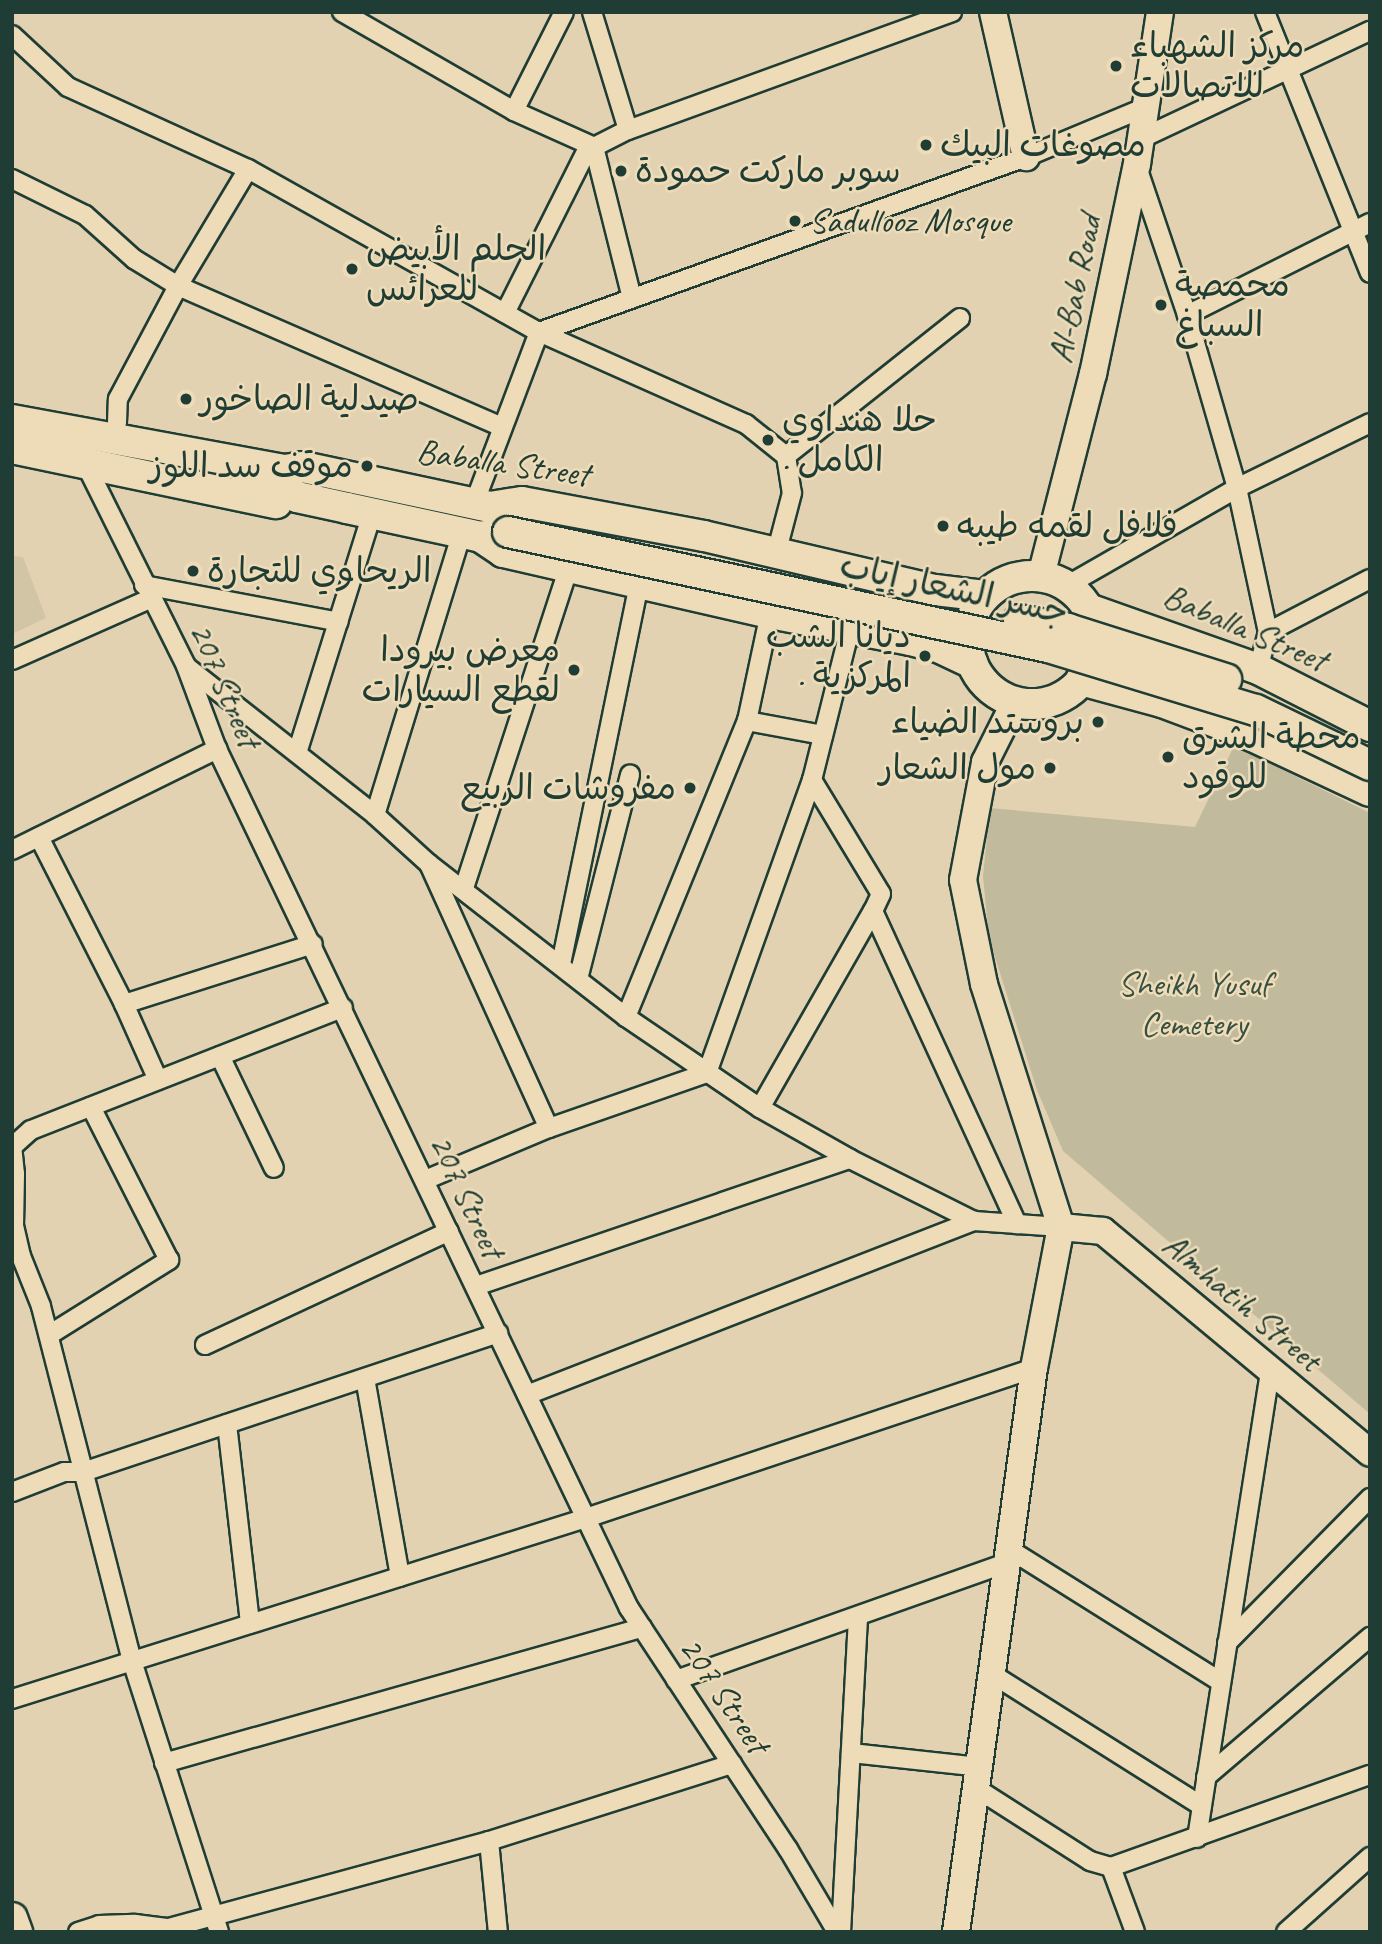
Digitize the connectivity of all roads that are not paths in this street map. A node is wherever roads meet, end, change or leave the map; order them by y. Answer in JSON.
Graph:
{"nodes":[{"id":1,"x":342,"y":12,"type":"edge"},
{"id":2,"x":564,"y":12,"type":"edge"},
{"id":3,"x":592,"y":12,"type":"edge"},
{"id":4,"x":952,"y":12,"type":"edge"},
{"id":5,"x":993,"y":12,"type":"edge"},
{"id":6,"x":1160,"y":12,"type":"edge"},
{"id":7,"x":1265,"y":12,"type":"edge"},
{"id":8,"x":1370,"y":31,"type":"edge"},
{"id":9,"x":14,"y":41,"type":"edge"},
{"id":10,"x":1287,"y":71,"type":"junction"},
{"id":11,"x":1144,"y":108,"type":"junction"},
{"id":12,"x":514,"y":111,"type":"junction"},
{"id":13,"x":628,"y":130,"type":"junction"},
{"id":14,"x":591,"y":147,"type":"junction"},
{"id":15,"x":1138,"y":152,"type":"junction"},
{"id":16,"x":1026,"y":157,"type":"junction"},
{"id":17,"x":248,"y":169,"type":"junction"},
{"id":18,"x":12,"y":179,"type":"edge"},
{"id":19,"x":1370,"y":223,"type":"edge"},
{"id":20,"x":1353,"y":232,"type":"junction"},
{"id":21,"x":1370,"y":273,"type":"edge"},
{"id":22,"x":178,"y":286,"type":"junction"},
{"id":23,"x":632,"y":298,"type":"junction"},
{"id":24,"x":505,"y":313,"type":"junction"},
{"id":25,"x":1187,"y":315,"type":"junction"},
{"id":26,"x":960,"y":318,"type":"dead end"},
{"id":27,"x":539,"y":332,"type":"junction"},
{"id":28,"x":12,"y":404,"type":"edge"},
{"id":29,"x":12,"y":420,"type":"edge"},
{"id":30,"x":117,"y":423,"type":"junction"},
{"id":31,"x":1370,"y":423,"type":"edge"},
{"id":32,"x":503,"y":427,"type":"junction"},
{"id":33,"x":12,"y":431,"type":"edge"},
{"id":34,"x":12,"y":448,"type":"edge"},
{"id":35,"x":786,"y":456,"type":"junction"},
{"id":36,"x":85,"y":463,"type":"junction"},
{"id":37,"x":303,"y":467,"type":"junction"},
{"id":38,"x":1237,"y":488,"type":"junction"},
{"id":39,"x":297,"y":497,"type":"junction"},
{"id":40,"x":372,"y":513,"type":"junction"},
{"id":41,"x":488,"y":521,"type":"junction"},
{"id":42,"x":776,"y":554,"type":"junction"},
{"id":43,"x":569,"y":566,"type":"junction"},
{"id":44,"x":1370,"y":579,"type":"edge"},
{"id":45,"x":1053,"y":581,"type":"junction"},
{"id":46,"x":639,"y":584,"type":"junction"},
{"id":47,"x":148,"y":592,"type":"junction"},
{"id":48,"x":985,"y":596,"type":"junction"},
{"id":49,"x":1087,"y":609,"type":"junction"},
{"id":50,"x":770,"y":613,"type":"junction"},
{"id":51,"x":339,"y":622,"type":"junction"},
{"id":52,"x":850,"y":629,"type":"junction"},
{"id":53,"x":1268,"y":632,"type":"junction"},
{"id":54,"x":12,"y":660,"type":"edge"},
{"id":55,"x":973,"y":663,"type":"junction"},
{"id":56,"x":186,"y":666,"type":"junction"},
{"id":57,"x":1258,"y":669,"type":"junction"},
{"id":58,"x":1081,"y":680,"type":"junction"},
{"id":59,"x":1015,"y":702,"type":"junction"},
{"id":60,"x":747,"y":721,"type":"junction"},
{"id":61,"x":1370,"y":726,"type":"edge"},
{"id":62,"x":823,"y":735,"type":"junction"},
{"id":63,"x":1370,"y":744,"type":"edge"},
{"id":64,"x":217,"y":749,"type":"junction"},
{"id":65,"x":297,"y":753,"type":"junction"},
{"id":66,"x":1370,"y":765,"type":"edge"},
{"id":67,"x":630,"y":775,"type":"dead end"},
{"id":68,"x":812,"y":780,"type":"junction"},
{"id":69,"x":1370,"y":791,"type":"edge"},
{"id":70,"x":375,"y":815,"type":"junction"},
{"id":71,"x":39,"y":837,"type":"junction"},
{"id":72,"x":12,"y":850,"type":"edge"},
{"id":73,"x":428,"y":863,"type":"junction"},
{"id":74,"x":464,"y":888,"type":"junction"},
{"id":75,"x":873,"y":911,"type":"junction"},
{"id":76,"x":313,"y":944,"type":"junction"},
{"id":77,"x":561,"y":964,"type":"junction"},
{"id":78,"x":578,"y":979,"type":"junction"},
{"id":79,"x":124,"y":1004,"type":"junction"},
{"id":80,"x":343,"y":1008,"type":"junction"},
{"id":81,"x":626,"y":1017,"type":"junction"},
{"id":82,"x":220,"y":1056,"type":"junction"},
{"id":83,"x":706,"y":1073,"type":"junction"},
{"id":84,"x":158,"y":1080,"type":"junction"},
{"id":85,"x":90,"y":1107,"type":"junction"},
{"id":86,"x":760,"y":1108,"type":"junction"},
{"id":87,"x":549,"y":1128,"type":"junction"},
{"id":88,"x":850,"y":1160,"type":"junction"},
{"id":89,"x":274,"y":1168,"type":"dead end"},
{"id":90,"x":425,"y":1180,"type":"junction"},
{"id":91,"x":974,"y":1221,"type":"junction"},
{"id":92,"x":1017,"y":1224,"type":"junction"},
{"id":93,"x":1061,"y":1227,"type":"junction"},
{"id":94,"x":449,"y":1231,"type":"junction"},
{"id":95,"x":475,"y":1286,"type":"junction"},
{"id":96,"x":498,"y":1333,"type":"junction"},
{"id":97,"x":49,"y":1335,"type":"junction"},
{"id":98,"x":205,"y":1345,"type":"dead end"},
{"id":99,"x":1034,"y":1368,"type":"junction"},
{"id":100,"x":1270,"y":1372,"type":"junction"},
{"id":101,"x":365,"y":1378,"type":"junction"},
{"id":102,"x":527,"y":1395,"type":"junction"},
{"id":103,"x":227,"y":1424,"type":"junction"},
{"id":104,"x":1370,"y":1453,"type":"edge"},
{"id":105,"x":83,"y":1472,"type":"junction"},
{"id":106,"x":12,"y":1492,"type":"edge"},
{"id":107,"x":1370,"y":1498,"type":"edge"},
{"id":108,"x":586,"y":1518,"type":"junction"},
{"id":109,"x":1008,"y":1556,"type":"junction"},
{"id":110,"x":400,"y":1577,"type":"junction"},
{"id":111,"x":858,"y":1616,"type":"junction"},
{"id":112,"x":250,"y":1623,"type":"junction"},
{"id":113,"x":642,"y":1628,"type":"junction"},
{"id":114,"x":1370,"y":1637,"type":"edge"},
{"id":115,"x":1227,"y":1643,"type":"junction"},
{"id":116,"x":132,"y":1661,"type":"junction"},
{"id":117,"x":992,"y":1674,"type":"junction"},
{"id":118,"x":676,"y":1680,"type":"junction"},
{"id":119,"x":1221,"y":1682,"type":"junction"},
{"id":120,"x":12,"y":1699,"type":"edge"},
{"id":121,"x":851,"y":1753,"type":"junction"},
{"id":122,"x":164,"y":1763,"type":"junction"},
{"id":123,"x":732,"y":1764,"type":"junction"},
{"id":124,"x":1370,"y":1775,"type":"edge"},
{"id":125,"x":1206,"y":1777,"type":"junction"},
{"id":126,"x":978,"y":1778,"type":"junction"},
{"id":127,"x":1202,"y":1806,"type":"junction"},
{"id":128,"x":1197,"y":1839,"type":"junction"},
{"id":129,"x":489,"y":1841,"type":"junction"},
{"id":130,"x":1370,"y":1857,"type":"edge"},
{"id":131,"x":1111,"y":1867,"type":"junction"},
{"id":132,"x":12,"y":1918,"type":"edge"},
{"id":133,"x":217,"y":1924,"type":"edge"},
{"id":134,"x":17,"y":1932,"type":"edge"},
{"id":135,"x":78,"y":1932,"type":"edge"},
{"id":136,"x":498,"y":1932,"type":"edge"},
{"id":137,"x":839,"y":1932,"type":"edge"},
{"id":138,"x":956,"y":1932,"type":"edge"},
{"id":139,"x":1135,"y":1932,"type":"edge"},
{"id":140,"x":1286,"y":1932,"type":"edge"}],
"edges":[{"from":1,"to":12,"type":"street"},
{"from":2,"to":12,"type":"street"},
{"from":3,"to":13,"type":"street"},
{"from":4,"to":13,"type":"street"},
{"from":5,"to":16,"type":"main road"},
{"from":6,"to":11,"type":"main road","name":"Al-Bab Road"},
{"from":7,"to":10,"type":"street"},
{"from":8,"to":10,"type":"street"},
{"from":9,"to":17,"type":"street"},
{"from":10,"to":15,"type":"street"},
{"from":10,"to":20,"type":"street"},
{"from":11,"to":15,"type":"main road","name":"Al-Bab Road"},
{"from":11,"to":16,"type":"street"},
{"from":12,"to":14,"type":"street"},
{"from":13,"to":14,"type":"street"},
{"from":14,"to":23,"type":"street"},
{"from":14,"to":24,"type":"street"},
{"from":15,"to":25,"type":"street"},
{"from":15,"to":45,"type":"main road","name":"Al-Bab Road"},
{"from":16,"to":23,"type":"street"},
{"from":17,"to":22,"type":"street"},
{"from":17,"to":24,"type":"street"},
{"from":18,"to":22,"type":"street"},
{"from":19,"to":20,"type":"street"},
{"from":20,"to":21,"type":"street"},
{"from":20,"to":25,"type":"street"},
{"from":22,"to":30,"type":"street"},
{"from":22,"to":32,"type":"street"},
{"from":23,"to":27,"type":"street"},
{"from":24,"to":27,"type":"street"},
{"from":25,"to":38,"type":"street"},
{"from":26,"to":35,"type":"street"},
{"from":27,"to":32,"type":"street"},
{"from":27,"to":35,"type":"street"},
{"from":28,"to":30,"type":"main road","name":"Baballa Street"},
{"from":29,"to":37,"type":"main road"},
{"from":30,"to":37,"type":"main road","name":"Baballa Street"},
{"from":31,"to":38,"type":"street"},
{"from":32,"to":41,"type":"street"},
{"from":33,"to":39,"type":"main road"},
{"from":34,"to":36,"type":"main road","name":"Baballa Street"},
{"from":35,"to":42,"type":"street"},
{"from":36,"to":39,"type":"main road","name":"Baballa Street"},
{"from":36,"to":47,"type":"street","name":"207 Street"},
{"from":37,"to":41,"type":"main road","name":"Baballa Street"},
{"from":38,"to":45,"type":"street"},
{"from":38,"to":53,"type":"street"},
{"from":39,"to":40,"type":"main road","name":"Baballa Street"},
{"from":40,"to":41,"type":"main road","name":"Baballa Street"},
{"from":40,"to":51,"type":"street"},
{"from":41,"to":42,"type":"main road","name":"Baballa Street"},
{"from":41,"to":43,"type":"main road","name":"Baballa Street"},
{"from":41,"to":63,"type":"main road","bridge":true},
{"from":41,"to":66,"type":"main road","name":"جسر الشعار إياب","bridge":true},
{"from":41,"to":70,"type":"street"},
{"from":42,"to":48,"type":"main road","name":"Baballa Street"},
{"from":43,"to":46,"type":"main road","name":"Baballa Street"},
{"from":43,"to":74,"type":"street"},
{"from":44,"to":53,"type":"street"},
{"from":45,"to":48,"type":"main road"},
{"from":45,"to":49,"type":"main road"},
{"from":46,"to":50,"type":"main road","name":"Baballa Street"},
{"from":46,"to":77,"type":"street"},
{"from":47,"to":51,"type":"street"},
{"from":47,"to":54,"type":"street"},
{"from":47,"to":56,"type":"street","name":"207 Street"},
{"from":48,"to":55,"type":"main road"},
{"from":49,"to":57,"type":"main road","name":"Baballa Street"},
{"from":49,"to":58,"type":"main road"},
{"from":50,"to":52,"type":"main road","name":"Baballa Street"},
{"from":50,"to":60,"type":"street"},
{"from":51,"to":65,"type":"street"},
{"from":52,"to":55,"type":"main road","name":"Baballa Street"},
{"from":52,"to":62,"type":"street"},
{"from":53,"to":57,"type":"street"},
{"from":55,"to":59,"type":"main road"},
{"from":56,"to":64,"type":"street","name":"207 Street"},
{"from":56,"to":65,"type":"street"},
{"from":57,"to":61,"type":"main road","name":"Baballa Street"},
{"from":58,"to":59,"type":"main road"},
{"from":58,"to":69,"type":"main road"},
{"from":59,"to":93,"type":"main road"},
{"from":60,"to":62,"type":"street"},
{"from":60,"to":81,"type":"street"},
{"from":62,"to":68,"type":"street"},
{"from":64,"to":71,"type":"street"},
{"from":64,"to":76,"type":"street","name":"207 Street"},
{"from":65,"to":70,"type":"street"},
{"from":67,"to":78,"type":"street"},
{"from":68,"to":75,"type":"street"},
{"from":68,"to":83,"type":"street"},
{"from":70,"to":73,"type":"street"},
{"from":71,"to":72,"type":"street"},
{"from":71,"to":79,"type":"street"},
{"from":73,"to":74,"type":"street"},
{"from":73,"to":87,"type":"street"},
{"from":74,"to":77,"type":"street"},
{"from":75,"to":86,"type":"street"},
{"from":75,"to":92,"type":"street"},
{"from":76,"to":79,"type":"street"},
{"from":76,"to":80,"type":"street","name":"207 Street"},
{"from":77,"to":78,"type":"street"},
{"from":78,"to":81,"type":"street"},
{"from":79,"to":84,"type":"street"},
{"from":80,"to":82,"type":"street"},
{"from":80,"to":90,"type":"street","name":"207 Street"},
{"from":81,"to":83,"type":"street"},
{"from":82,"to":84,"type":"street"},
{"from":82,"to":89,"type":"street"},
{"from":83,"to":86,"type":"street"},
{"from":83,"to":87,"type":"street"},
{"from":84,"to":85,"type":"street"},
{"from":85,"to":97,"type":"street"},
{"from":85,"to":97,"type":"street"},
{"from":86,"to":88,"type":"street"},
{"from":87,"to":90,"type":"street"},
{"from":88,"to":91,"type":"street"},
{"from":88,"to":95,"type":"street"},
{"from":90,"to":94,"type":"street","name":"207 Street"},
{"from":91,"to":92,"type":"street"},
{"from":91,"to":102,"type":"street"},
{"from":92,"to":93,"type":"street"},
{"from":93,"to":99,"type":"main road"},
{"from":93,"to":100,"type":"main road","name":"Almhatih Street"},
{"from":94,"to":95,"type":"street","name":"207 Street"},
{"from":94,"to":98,"type":"street"},
{"from":95,"to":96,"type":"street","name":"207 Street"},
{"from":96,"to":101,"type":"street"},
{"from":96,"to":102,"type":"street","name":"207 Street"},
{"from":97,"to":105,"type":"street"},
{"from":99,"to":108,"type":"street"},
{"from":99,"to":109,"type":"main road"},
{"from":100,"to":104,"type":"main road","name":"Almhatih Street"},
{"from":100,"to":115,"type":"street"},
{"from":101,"to":103,"type":"street"},
{"from":101,"to":110,"type":"street"},
{"from":102,"to":108,"type":"street","name":"207 Street"},
{"from":103,"to":105,"type":"street"},
{"from":103,"to":112,"type":"street"},
{"from":105,"to":106,"type":"street"},
{"from":105,"to":116,"type":"street"},
{"from":107,"to":115,"type":"street"},
{"from":108,"to":110,"type":"street"},
{"from":108,"to":113,"type":"street","name":"207 Street"},
{"from":109,"to":111,"type":"street"},
{"from":109,"to":117,"type":"main road"},
{"from":109,"to":119,"type":"street"},
{"from":110,"to":112,"type":"street"},
{"from":111,"to":118,"type":"street"},
{"from":111,"to":121,"type":"street"},
{"from":112,"to":116,"type":"street"},
{"from":113,"to":118,"type":"street","name":"207 Street"},
{"from":113,"to":122,"type":"street"},
{"from":114,"to":125,"type":"street"},
{"from":115,"to":119,"type":"street"},
{"from":116,"to":120,"type":"street"},
{"from":116,"to":122,"type":"street"},
{"from":117,"to":126,"type":"main road"},
{"from":117,"to":127,"type":"street"},
{"from":118,"to":123,"type":"street","name":"207 Street"},
{"from":119,"to":125,"type":"street"},
{"from":121,"to":126,"type":"street"},
{"from":121,"to":137,"type":"street"},
{"from":122,"to":133,"type":"street"},
{"from":123,"to":129,"type":"street"},
{"from":123,"to":137,"type":"street","name":"207 Street"},
{"from":124,"to":128,"type":"street"},
{"from":125,"to":127,"type":"street"},
{"from":126,"to":131,"type":"street"},
{"from":126,"to":138,"type":"main road"},
{"from":127,"to":128,"type":"street"},
{"from":128,"to":131,"type":"street"},
{"from":129,"to":133,"type":"street"},
{"from":129,"to":136,"type":"street"},
{"from":130,"to":140,"type":"street"},
{"from":131,"to":139,"type":"street"},
{"from":132,"to":134,"type":"main road"},
{"from":133,"to":135,"type":"street"}]}
